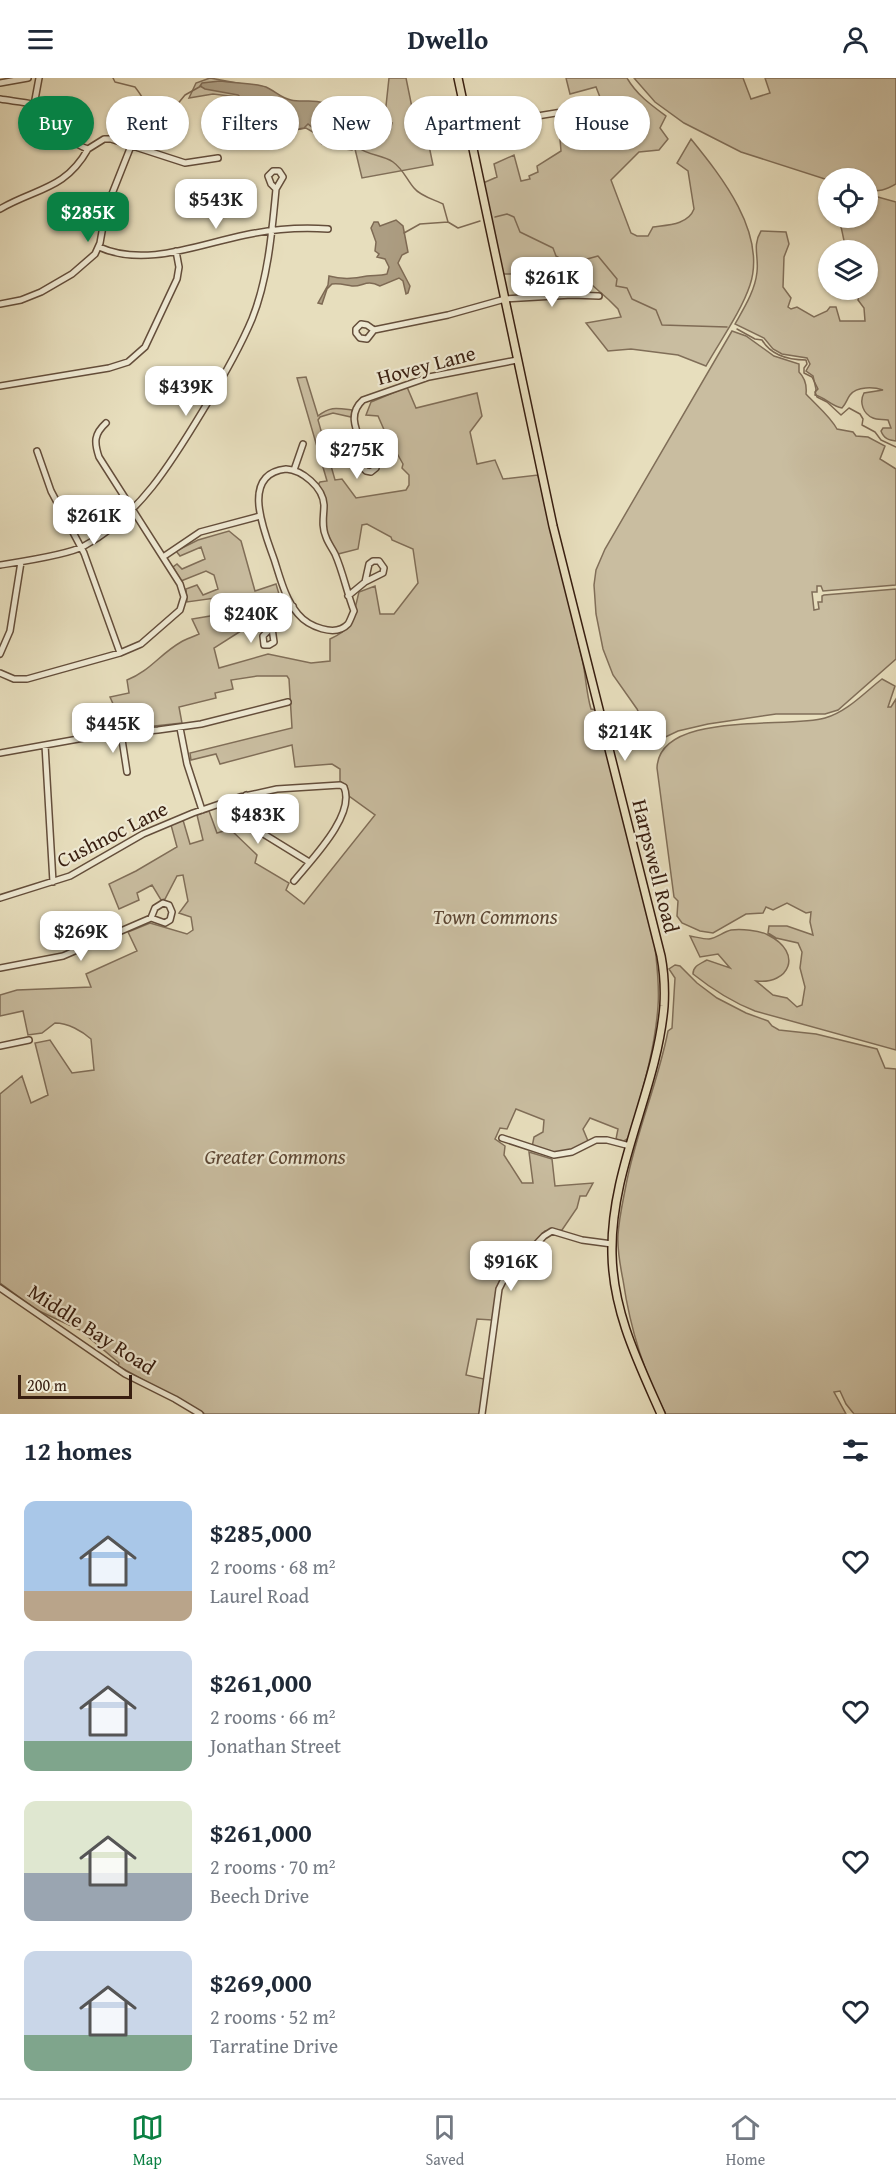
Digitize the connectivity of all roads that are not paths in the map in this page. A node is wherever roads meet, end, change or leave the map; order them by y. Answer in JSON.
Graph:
{"nodes":[{"id":1,"x":28,"y":78,"type":"edge"},
{"id":2,"x":39,"y":78,"type":"edge"},
{"id":3,"x":458,"y":78,"type":"edge"},
{"id":4,"x":0,"y":83,"type":"edge"},
{"id":5,"x":36,"y":96,"type":"edge"},
{"id":6,"x":462,"y":96,"type":"edge"},
{"id":7,"x":0,"y":99,"type":"edge"},
{"id":8,"x":18,"y":102,"type":"edge"},
{"id":9,"x":87,"y":150,"type":"edge"},
{"id":10,"x":129,"y":150,"type":"edge"},
{"id":11,"x":144,"y":150,"type":"edge"},
{"id":12,"x":474,"y":150,"type":"edge"},
{"id":13,"x":218,"y":158,"type":"dead end"},
{"id":14,"x":276,"y":189,"type":"dead end"},
{"id":15,"x":0,"y":209,"type":"edge"},
{"id":16,"x":328,"y":229,"type":"dead end"},
{"id":17,"x":272,"y":230,"type":"junction"},
{"id":18,"x":99,"y":247,"type":"junction"},
{"id":19,"x":176,"y":251,"type":"junction"},
{"id":20,"x":599,"y":296,"type":"dead end"},
{"id":21,"x":504,"y":299,"type":"junction"},
{"id":22,"x":0,"y":304,"type":"edge"},
{"id":23,"x":374,"y":330,"type":"dead end"},
{"id":24,"x":517,"y":360,"type":"junction"},
{"id":25,"x":0,"y":386,"type":"edge"},
{"id":26,"x":106,"y":423,"type":"dead end"},
{"id":27,"x":303,"y":444,"type":"dead end"},
{"id":28,"x":364,"y":450,"type":"dead end"},
{"id":29,"x":37,"y":451,"type":"dead end"},
{"id":30,"x":294,"y":470,"type":"junction"},
{"id":31,"x":133,"y":509,"type":"junction"},
{"id":32,"x":260,"y":516,"type":"junction"},
{"id":33,"x":82,"y":548,"type":"junction"},
{"id":34,"x":163,"y":557,"type":"junction"},
{"id":35,"x":21,"y":562,"type":"junction"},
{"id":36,"x":0,"y":565,"type":"edge"},
{"id":37,"x":365,"y":582,"type":"dead end"},
{"id":38,"x":348,"y":596,"type":"junction"},
{"id":39,"x":293,"y":606,"type":"junction"},
{"id":40,"x":272,"y":628,"type":"dead end"},
{"id":41,"x":120,"y":653,"type":"junction"},
{"id":42,"x":0,"y":654,"type":"edge"},
{"id":43,"x":0,"y":673,"type":"edge"},
{"id":44,"x":288,"y":702,"type":"dead end"},
{"id":45,"x":180,"y":728,"type":"junction"},
{"id":46,"x":121,"y":733,"type":"junction"},
{"id":47,"x":45,"y":745,"type":"junction"},
{"id":48,"x":0,"y":753,"type":"edge"},
{"id":49,"x":127,"y":772,"type":"dead end"},
{"id":50,"x":246,"y":795,"type":"junction"},
{"id":51,"x":202,"y":810,"type":"junction"},
{"id":52,"x":309,"y":862,"type":"junction"},
{"id":53,"x":294,"y":881,"type":"dead end"},
{"id":54,"x":52,"y":882,"type":"junction"},
{"id":55,"x":0,"y":898,"type":"edge"},
{"id":56,"x":151,"y":918,"type":"dead end"},
{"id":57,"x":0,"y":968,"type":"edge"},
{"id":58,"x":29,"y":1040,"type":"dead end"},
{"id":59,"x":0,"y":1046,"type":"edge"},
{"id":60,"x":502,"y":1138,"type":"dead end"},
{"id":61,"x":630,"y":1146,"type":"junction"},
{"id":62,"x":612,"y":1244,"type":"junction"},
{"id":63,"x":0,"y":1288,"type":"edge"},
{"id":64,"x":200,"y":1414,"type":"edge"},
{"id":65,"x":482,"y":1414,"type":"edge"},
{"id":66,"x":661,"y":1414,"type":"edge"}],
"edges":[{"from":1,"to":4,"type":"street"},
{"from":2,"to":5,"type":"street"},
{"from":3,"to":6,"type":"main road","name":"Harpswell Road"},
{"from":7,"to":8,"type":"street"},
{"from":9,"to":15,"type":"street"},
{"from":10,"to":18,"type":"street"},
{"from":11,"to":13,"type":"street"},
{"from":12,"to":21,"type":"main road","name":"Harpswell Road"},
{"from":14,"to":17,"type":"street"},
{"from":16,"to":17,"type":"street"},
{"from":17,"to":19,"type":"street"},
{"from":17,"to":31,"type":"street"},
{"from":18,"to":19,"type":"street"},
{"from":18,"to":22,"type":"street"},
{"from":19,"to":25,"type":"street"},
{"from":20,"to":21,"type":"street"},
{"from":21,"to":23,"type":"street"},
{"from":21,"to":24,"type":"main road","name":"Harpswell Road"},
{"from":24,"to":28,"type":"street","name":"Hovey Lane"},
{"from":24,"to":61,"type":"main road","name":"Harpswell Road"},
{"from":26,"to":31,"type":"street"},
{"from":27,"to":30,"type":"street"},
{"from":29,"to":33,"type":"street"},
{"from":30,"to":32,"type":"street"},
{"from":30,"to":38,"type":"street"},
{"from":31,"to":33,"type":"street"},
{"from":31,"to":34,"type":"street"},
{"from":32,"to":34,"type":"street"},
{"from":32,"to":39,"type":"street"},
{"from":33,"to":35,"type":"street"},
{"from":33,"to":41,"type":"street"},
{"from":34,"to":41,"type":"street"},
{"from":35,"to":36,"type":"street"},
{"from":35,"to":42,"type":"street"},
{"from":37,"to":38,"type":"street"},
{"from":38,"to":39,"type":"street"},
{"from":39,"to":40,"type":"street"},
{"from":41,"to":43,"type":"street"},
{"from":44,"to":45,"type":"street"},
{"from":45,"to":46,"type":"street"},
{"from":45,"to":51,"type":"street"},
{"from":46,"to":47,"type":"street"},
{"from":46,"to":49,"type":"street"},
{"from":47,"to":48,"type":"street"},
{"from":47,"to":54,"type":"street"},
{"from":50,"to":51,"type":"street","name":"Cushnoc Lane"},
{"from":50,"to":52,"type":"street"},
{"from":50,"to":52,"type":"street","name":"Cushnoc Lane"},
{"from":51,"to":54,"type":"street","name":"Cushnoc Lane"},
{"from":52,"to":53,"type":"street"},
{"from":54,"to":55,"type":"street","name":"Cushnoc Lane"},
{"from":56,"to":57,"type":"street"},
{"from":58,"to":59,"type":"street"},
{"from":60,"to":61,"type":"street"},
{"from":61,"to":62,"type":"main road","name":"Harpswell Road"},
{"from":62,"to":65,"type":"street"},
{"from":62,"to":66,"type":"main road","name":"Harpswell Road"},
{"from":63,"to":64,"type":"street","name":"Middle Bay Road"}]}
